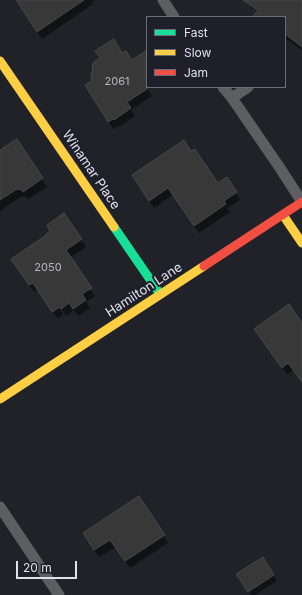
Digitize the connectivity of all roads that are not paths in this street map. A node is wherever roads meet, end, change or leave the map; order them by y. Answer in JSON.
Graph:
{"nodes":[{"id":1,"x":163,"y":0,"type":"edge"},
{"id":2,"x":173,"y":16,"type":"edge"},
{"id":3,"x":0,"y":61,"type":"edge"},
{"id":4,"x":224,"y":88,"type":"edge"},
{"id":5,"x":247,"y":88,"type":"edge"},
{"id":6,"x":232,"y":98,"type":"junction"},
{"id":7,"x":302,"y":202,"type":"edge"},
{"id":8,"x":283,"y":215,"type":"junction"},
{"id":9,"x":302,"y":243,"type":"edge"},
{"id":10,"x":160,"y":294,"type":"junction"},
{"id":11,"x":0,"y":400,"type":"edge"},
{"id":12,"x":0,"y":507,"type":"edge"},
{"id":13,"x":59,"y":595,"type":"edge"}],
"edges":[{"from":1,"to":2,"type":"lane"},
{"from":3,"to":10,"type":"street","name":"Winamar Place"},
{"from":4,"to":6,"type":"lane"},
{"from":5,"to":6,"type":"lane"},
{"from":6,"to":7,"type":"lane"},
{"from":7,"to":8,"type":"street","name":"Hamilton Lane"},
{"from":8,"to":9,"type":"street"},
{"from":8,"to":10,"type":"street","name":"Hamilton Lane"},
{"from":10,"to":11,"type":"street","name":"Hamilton Lane"},
{"from":12,"to":13,"type":"lane"}]}
